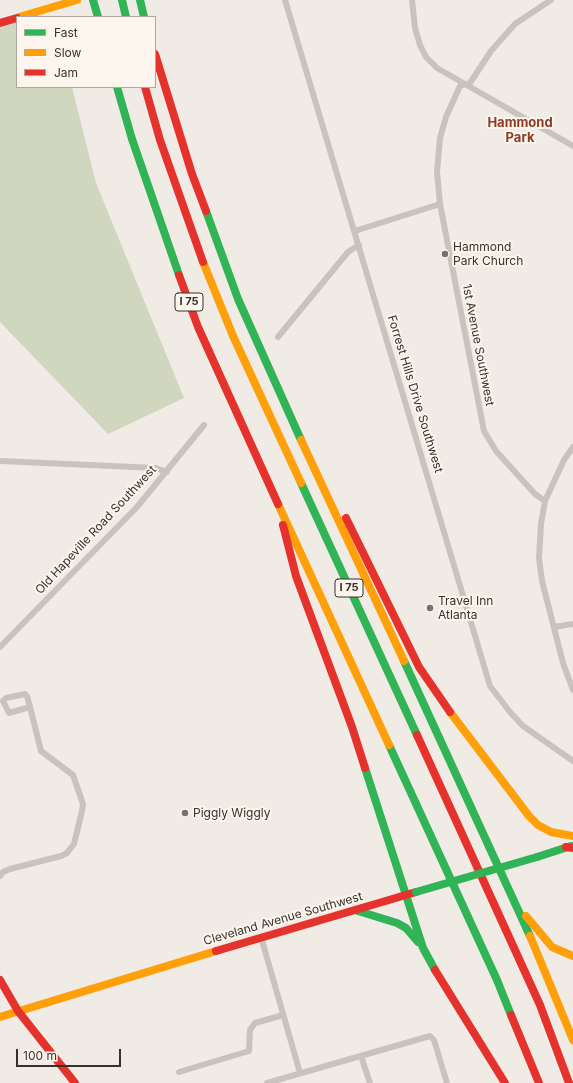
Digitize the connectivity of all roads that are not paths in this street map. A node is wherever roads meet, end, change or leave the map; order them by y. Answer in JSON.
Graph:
{"nodes":[{"id":1,"x":77,"y":0,"type":"edge"},
{"id":2,"x":122,"y":0,"type":"edge"},
{"id":3,"x":285,"y":0,"type":"edge"},
{"id":4,"x":412,"y":0,"type":"edge"},
{"id":5,"x":551,"y":0,"type":"edge"},
{"id":6,"x":140,"y":3,"type":"edge"},
{"id":7,"x":94,"y":4,"type":"edge"},
{"id":8,"x":125,"y":13,"type":"edge"},
{"id":9,"x":21,"y":16,"type":"edge"},
{"id":10,"x":98,"y":16,"type":"edge"},
{"id":11,"x":144,"y":16,"type":"edge"},
{"id":12,"x":16,"y":18,"type":"edge"},
{"id":13,"x":0,"y":23,"type":"edge"},
{"id":14,"x":156,"y":57,"type":"edge"},
{"id":15,"x":465,"y":85,"type":"junction"},
{"id":16,"x":117,"y":88,"type":"edge"},
{"id":17,"x":145,"y":88,"type":"edge"},
{"id":18,"x":573,"y":146,"type":"edge"},
{"id":19,"x":440,"y":204,"type":"junction"},
{"id":20,"x":355,"y":231,"type":"junction"},
{"id":21,"x":359,"y":245,"type":"junction"},
{"id":22,"x":278,"y":337,"type":"dead end"},
{"id":23,"x":204,"y":425,"type":"dead end"},
{"id":24,"x":297,"y":432,"type":"junction"},
{"id":25,"x":573,"y":447,"type":"edge"},
{"id":26,"x":0,"y":460,"type":"edge"},
{"id":27,"x":167,"y":472,"type":"junction"},
{"id":28,"x":545,"y":501,"type":"junction"},
{"id":29,"x":280,"y":510,"type":"junction"},
{"id":30,"x":573,"y":624,"type":"edge"},
{"id":31,"x":554,"y":627,"type":"junction"},
{"id":32,"x":0,"y":647,"type":"edge"},
{"id":33,"x":573,"y":690,"type":"edge"},
{"id":34,"x":30,"y":708,"type":"dead end"},
{"id":35,"x":572,"y":758,"type":"edge"},
{"id":36,"x":573,"y":836,"type":"edge"},
{"id":37,"x":571,"y":847,"type":"edge"},
{"id":38,"x":0,"y":876,"type":"edge"},
{"id":39,"x":405,"y":896,"type":"junction"},
{"id":40,"x":514,"y":900,"type":"junction"},
{"id":41,"x":358,"y":911,"type":"junction"},
{"id":42,"x":261,"y":937,"type":"junction"},
{"id":43,"x":423,"y":948,"type":"junction"},
{"id":44,"x":573,"y":956,"type":"edge"},
{"id":45,"x":0,"y":980,"type":"edge"},
{"id":46,"x":18,"y":1011,"type":"junction"},
{"id":47,"x":283,"y":1015,"type":"junction"},
{"id":48,"x":0,"y":1017,"type":"edge"},
{"id":49,"x":573,"y":1040,"type":"edge"},
{"id":50,"x":361,"y":1056,"type":"junction"},
{"id":51,"x":179,"y":1072,"type":"dead end"},
{"id":52,"x":300,"y":1073,"type":"junction"},
{"id":53,"x":289,"y":1076,"type":"junction"},
{"id":54,"x":75,"y":1083,"type":"edge"},
{"id":55,"x":267,"y":1083,"type":"edge"},
{"id":56,"x":292,"y":1083,"type":"edge"},
{"id":57,"x":370,"y":1083,"type":"edge"},
{"id":58,"x":447,"y":1083,"type":"edge"},
{"id":59,"x":505,"y":1083,"type":"edge"},
{"id":60,"x":539,"y":1083,"type":"edge"},
{"id":61,"x":569,"y":1083,"type":"edge"}],
"edges":[{"from":1,"to":9,"type":"main road"},
{"from":2,"to":8,"type":"main road"},
{"from":3,"to":20,"type":"street","name":"Forrest Hills Drive Southwest"},
{"from":4,"to":15,"type":"street"},
{"from":5,"to":15,"type":"street","name":"1st Avenue Southwest"},
{"from":6,"to":11,"type":"main road"},
{"from":7,"to":10,"type":"main road"},
{"from":12,"to":13,"type":"main road"},
{"from":14,"to":24,"type":"main road"},
{"from":15,"to":18,"type":"street"},
{"from":15,"to":19,"type":"street","name":"1st Avenue Southwest"},
{"from":16,"to":29,"type":"main road","number":"I 75"},
{"from":17,"to":61,"type":"main road","number":"I 75"},
{"from":19,"to":20,"type":"street"},
{"from":19,"to":28,"type":"street","name":"1st Avenue Southwest"},
{"from":20,"to":21,"type":"street","name":"Forrest Hills Drive Southwest"},
{"from":21,"to":22,"type":"street"},
{"from":21,"to":35,"type":"street","name":"Forrest Hills Drive Southwest"},
{"from":23,"to":27,"type":"street","name":"Old Hapeville Road Southwest"},
{"from":24,"to":36,"type":"main road"},
{"from":24,"to":40,"type":"main road"},
{"from":25,"to":28,"type":"street"},
{"from":26,"to":27,"type":"street"},
{"from":27,"to":32,"type":"street","name":"Old Hapeville Road Southwest"},
{"from":28,"to":31,"type":"street"},
{"from":29,"to":39,"type":"main road"},
{"from":29,"to":60,"type":"main road","number":"I 75"},
{"from":30,"to":31,"type":"street"},
{"from":31,"to":33,"type":"street"},
{"from":34,"to":38,"type":"street"},
{"from":37,"to":39,"type":"main road","name":"Cleveland Avenue Southwest","bridge":true},
{"from":39,"to":41,"type":"main road","name":"Cleveland Avenue Southwest"},
{"from":39,"to":43,"type":"main road"},
{"from":40,"to":44,"type":"main road"},
{"from":40,"to":49,"type":"main road"},
{"from":41,"to":42,"type":"main road","name":"Cleveland Avenue Southwest"},
{"from":41,"to":43,"type":"main road"},
{"from":42,"to":46,"type":"main road","name":"Cleveland Avenue Southwest"},
{"from":42,"to":47,"type":"street"},
{"from":43,"to":59,"type":"main road"},
{"from":45,"to":46,"type":"main road"},
{"from":46,"to":48,"type":"main road","name":"Cleveland Avenue Southwest"},
{"from":46,"to":54,"type":"main road"},
{"from":47,"to":51,"type":"street"},
{"from":47,"to":52,"type":"street"},
{"from":50,"to":52,"type":"street"},
{"from":50,"to":57,"type":"street"},
{"from":50,"to":58,"type":"street"},
{"from":52,"to":53,"type":"street"},
{"from":53,"to":55,"type":"street"},
{"from":53,"to":56,"type":"street"}]}
